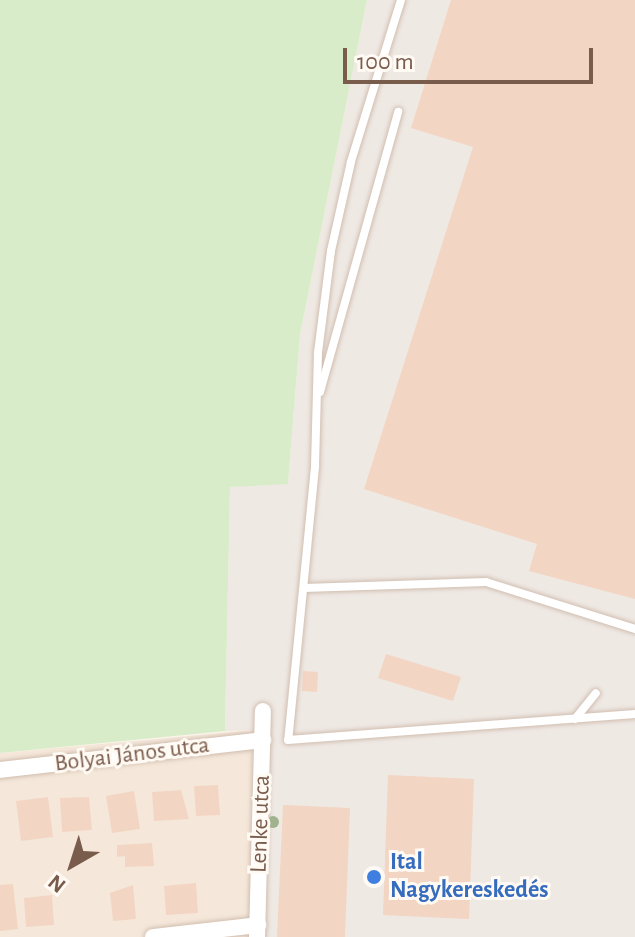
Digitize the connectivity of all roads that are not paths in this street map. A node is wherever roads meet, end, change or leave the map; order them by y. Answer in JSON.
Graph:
{"nodes":[{"id":1,"x":401,"y":0,"type":"edge"},
{"id":2,"x":398,"y":112,"type":"dead end"},
{"id":3,"x":315,"y":409,"type":"junction"},
{"id":4,"x":304,"y":588,"type":"junction"},
{"id":5,"x":635,"y":629,"type":"edge"},
{"id":6,"x":596,"y":693,"type":"dead end"},
{"id":7,"x":263,"y":711,"type":"dead end"},
{"id":8,"x":635,"y":714,"type":"edge"},
{"id":9,"x":575,"y":719,"type":"junction"},
{"id":10,"x":263,"y":740,"type":"junction"},
{"id":11,"x":0,"y":770,"type":"edge"},
{"id":12,"x":258,"y":931,"type":"edge"},
{"id":13,"x":153,"y":937,"type":"edge"}],
"edges":[{"from":1,"to":3,"type":"lane"},
{"from":2,"to":3,"type":"lane"},
{"from":3,"to":4,"type":"lane"},
{"from":4,"to":5,"type":"lane"},
{"from":4,"to":9,"type":"lane"},
{"from":6,"to":9,"type":"lane"},
{"from":7,"to":10,"type":"street","name":"Lenke utca"},
{"from":8,"to":9,"type":"lane"},
{"from":10,"to":11,"type":"street","name":"Bolyai János utca"},
{"from":10,"to":12,"type":"street","name":"Lenke utca"},
{"from":12,"to":13,"type":"street"}]}
